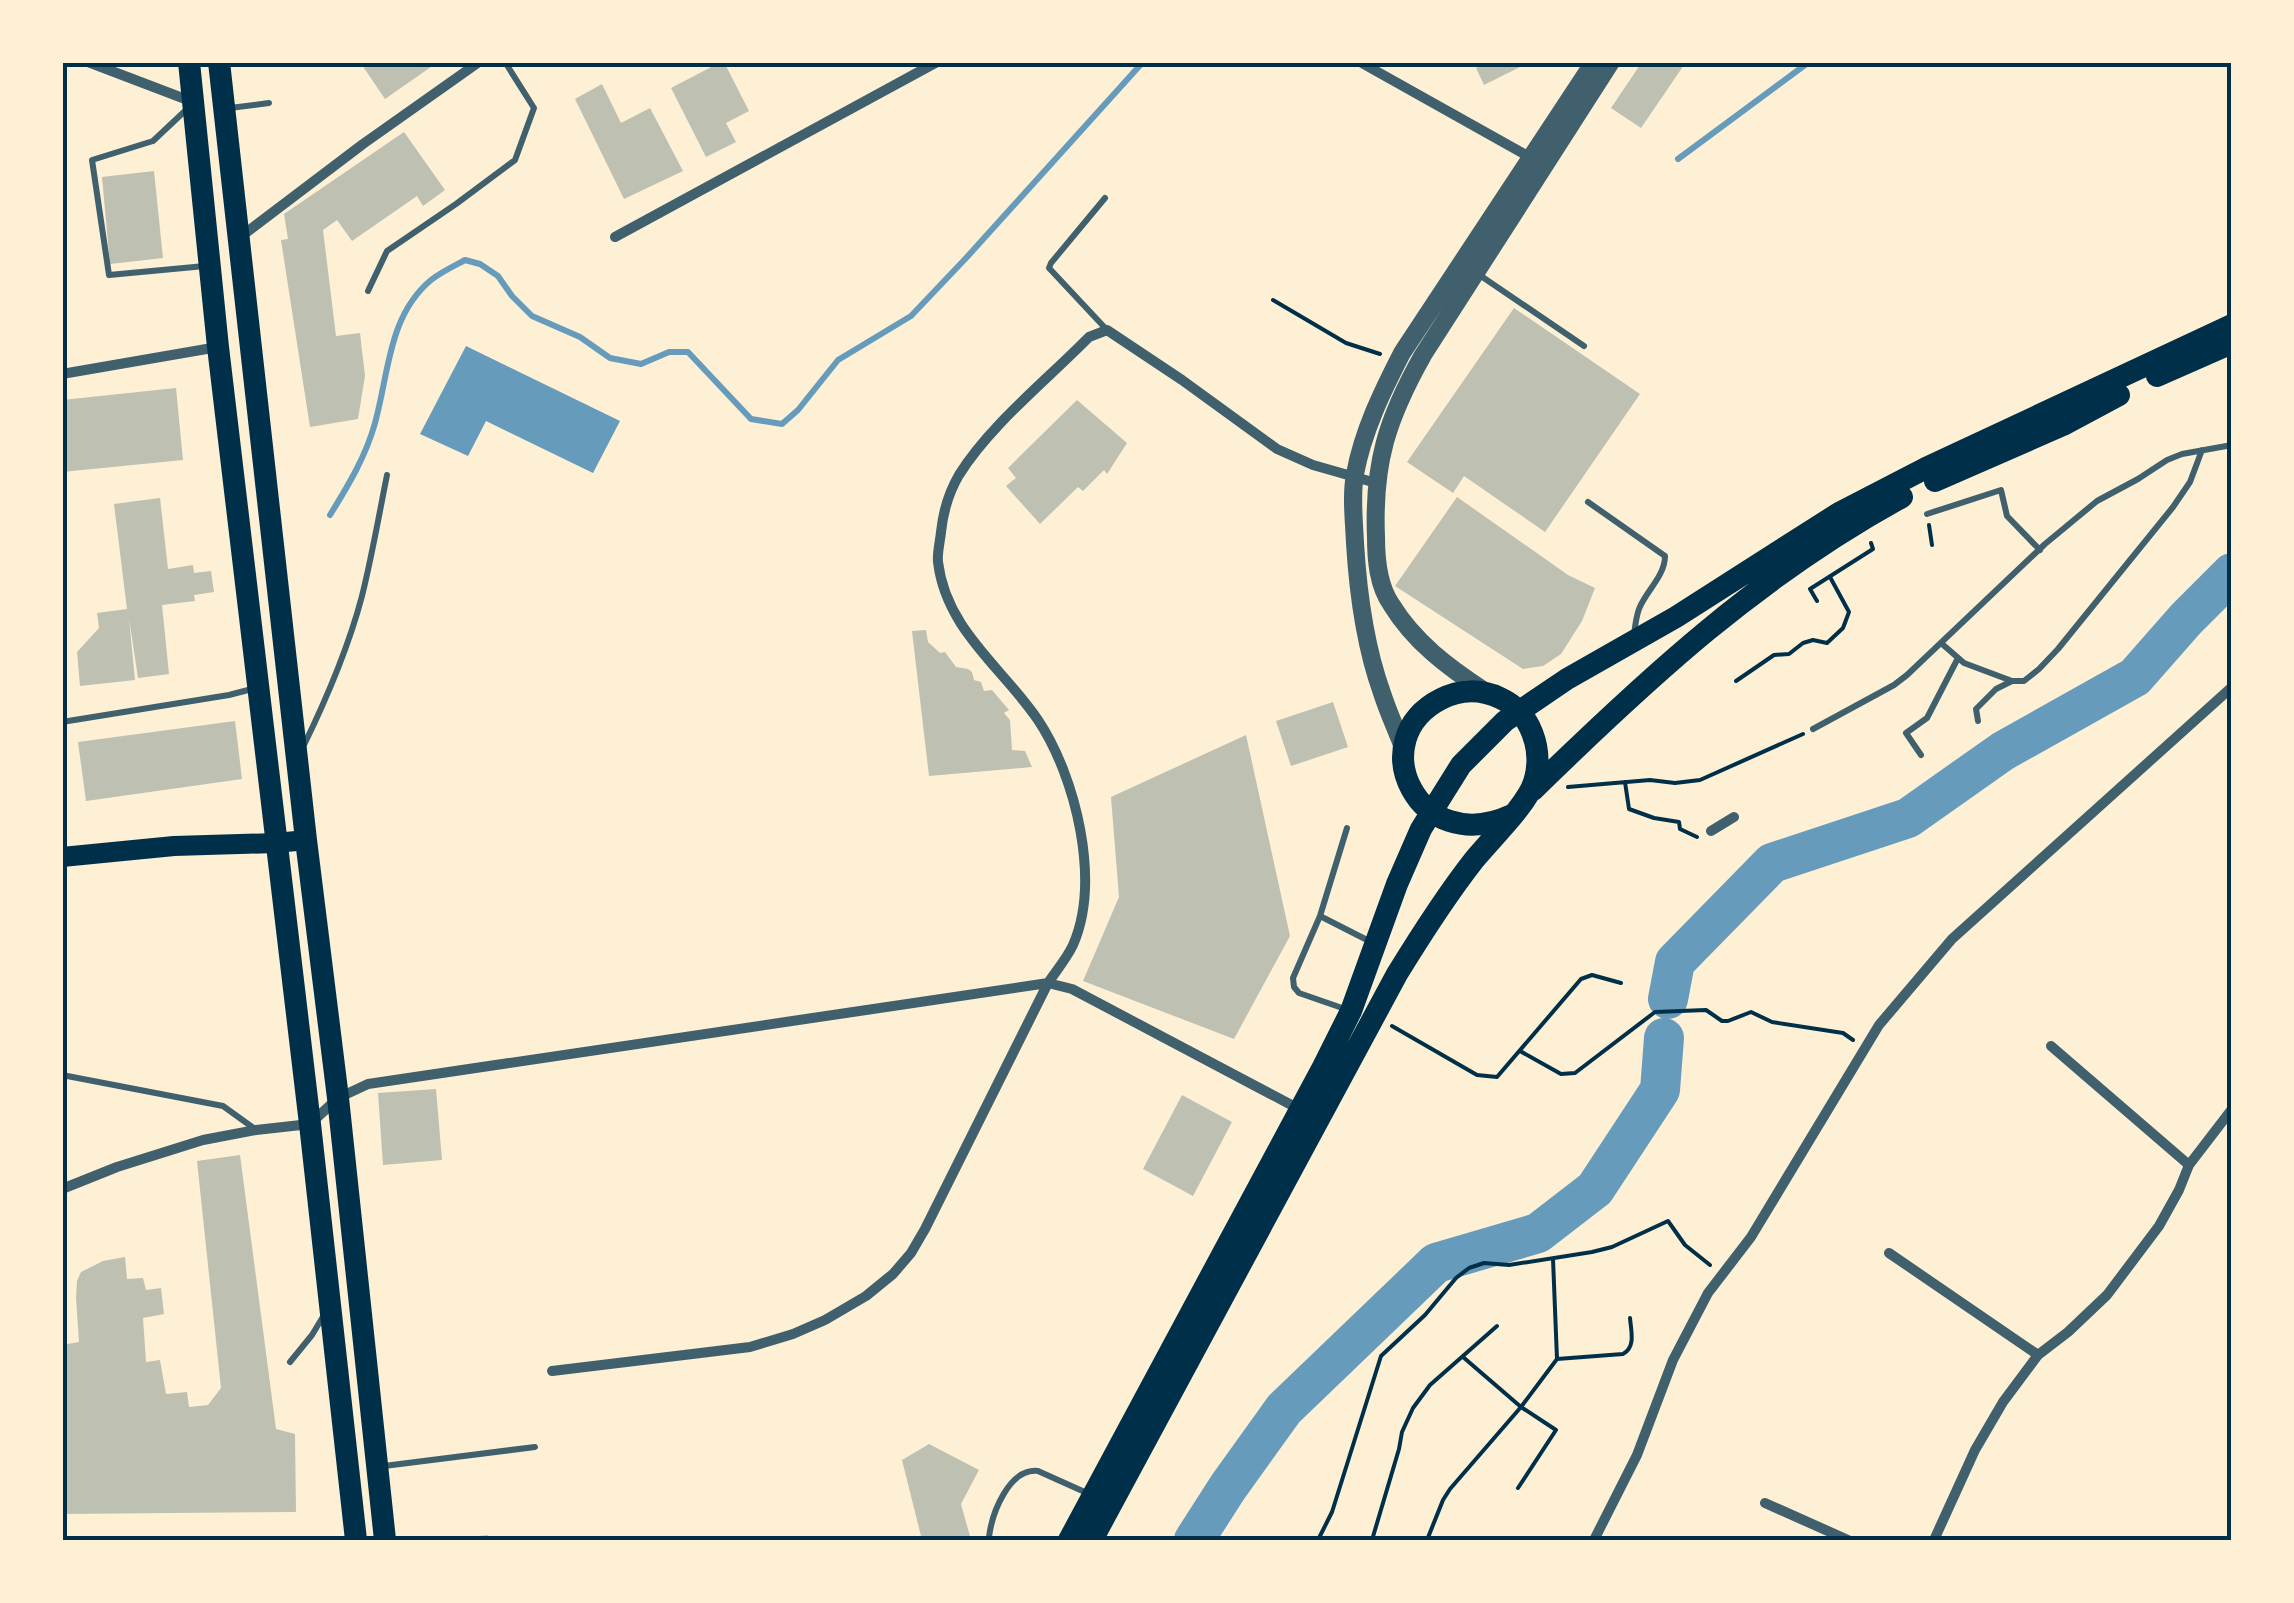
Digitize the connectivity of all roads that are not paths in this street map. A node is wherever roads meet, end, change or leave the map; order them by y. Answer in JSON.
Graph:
{"nodes":[{"id":1,"x":88,"y":62,"type":"edge"},
{"id":2,"x":189,"y":62,"type":"edge"},
{"id":3,"x":219,"y":62,"type":"edge"},
{"id":4,"x":480,"y":62,"type":"edge"},
{"id":5,"x":505,"y":62,"type":"edge"},
{"id":6,"x":937,"y":62,"type":"edge"},
{"id":7,"x":1360,"y":62,"type":"edge"},
{"id":8,"x":1594,"y":62,"type":"edge"},
{"id":9,"x":1611,"y":62,"type":"edge"},
{"id":10,"x":194,"y":102,"type":"junction"},
{"id":11,"x":268,"y":103,"type":"dead end"},
{"id":12,"x":224,"y":109,"type":"junction"},
{"id":13,"x":1538,"y":161,"type":"junction"},
{"id":14,"x":1105,"y":198,"type":"dead end"},
{"id":15,"x":615,"y":237,"type":"dead end"},
{"id":16,"x":238,"y":238,"type":"junction"},
{"id":17,"x":210,"y":266,"type":"junction"},
{"id":18,"x":1477,"y":273,"type":"junction"},
{"id":19,"x":368,"y":291,"type":"dead end"},
{"id":20,"x":2232,"y":325,"type":"edge"},
{"id":21,"x":1107,"y":330,"type":"junction"},
{"id":22,"x":2232,"y":344,"type":"edge"},
{"id":23,"x":1584,"y":346,"type":"dead end"},
{"id":24,"x":218,"y":348,"type":"junction"},
{"id":25,"x":62,"y":374,"type":"edge"},
{"id":26,"x":2232,"y":446,"type":"edge"},
{"id":27,"x":2202,"y":449,"type":"junction"},
{"id":28,"x":387,"y":475,"type":"dead end"},
{"id":29,"x":1354,"y":476,"type":"junction"},
{"id":30,"x":1376,"y":483,"type":"junction"},
{"id":31,"x":1588,"y":502,"type":"dead end"},
{"id":32,"x":1927,"y":514,"type":"dead end"},
{"id":33,"x":2040,"y":550,"type":"junction"},
{"id":34,"x":1632,"y":641,"type":"junction"},
{"id":35,"x":1941,"y":642,"type":"junction"},
{"id":36,"x":1958,"y":658,"type":"junction"},
{"id":37,"x":2012,"y":681,"type":"junction"},
{"id":38,"x":2232,"y":687,"type":"edge"},
{"id":39,"x":258,"y":688,"type":"junction"},
{"id":40,"x":1486,"y":693,"type":"junction"},
{"id":41,"x":1519,"y":711,"type":"junction"},
{"id":42,"x":1978,"y":720,"type":"dead end"},
{"id":43,"x":62,"y":722,"type":"edge"},
{"id":44,"x":1813,"y":730,"type":"road end"},
{"id":45,"x":1404,"y":750,"type":"junction"},
{"id":46,"x":1920,"y":756,"type":"dead end"},
{"id":47,"x":298,"y":757,"type":"junction"},
{"id":48,"x":1530,"y":793,"type":"junction"},
{"id":49,"x":1430,"y":812,"type":"junction"},
{"id":50,"x":1512,"y":815,"type":"junction"},
{"id":51,"x":1734,"y":818,"type":"dead end"},
{"id":52,"x":1346,"y":828,"type":"dead end"},
{"id":53,"x":1711,"y":831,"type":"road end"},
{"id":54,"x":306,"y":840,"type":"junction"},
{"id":55,"x":276,"y":843,"type":"junction"},
{"id":56,"x":62,"y":857,"type":"edge"},
{"id":57,"x":1320,"y":916,"type":"junction"},
{"id":58,"x":1376,"y":944,"type":"junction"},
{"id":59,"x":1048,"y":983,"type":"junction"},
{"id":60,"x":1351,"y":1011,"type":"junction"},
{"id":61,"x":2051,"y":1046,"type":"dead end"},
{"id":62,"x":62,"y":1075,"type":"edge"},
{"id":63,"x":338,"y":1098,"type":"junction"},
{"id":64,"x":1299,"y":1109,"type":"junction"},
{"id":65,"x":2232,"y":1110,"type":"edge"},
{"id":66,"x":310,"y":1124,"type":"junction"},
{"id":67,"x":256,"y":1130,"type":"junction"},
{"id":68,"x":2189,"y":1165,"type":"junction"},
{"id":69,"x":62,"y":1188,"type":"edge"},
{"id":70,"x":1889,"y":1253,"type":"dead end"},
{"id":71,"x":328,"y":1289,"type":"junction"},
{"id":72,"x":2038,"y":1355,"type":"junction"},
{"id":73,"x":290,"y":1362,"type":"dead end"},
{"id":74,"x":552,"y":1371,"type":"dead end"},
{"id":75,"x":535,"y":1446,"type":"dead end"},
{"id":76,"x":378,"y":1467,"type":"junction"},
{"id":77,"x":1092,"y":1496,"type":"junction"},
{"id":78,"x":1765,"y":1503,"type":"dead end"},
{"id":79,"x":989,"y":1536,"type":"dead end"},
{"id":80,"x":356,"y":1540,"type":"edge"},
{"id":81,"x":386,"y":1540,"type":"edge"},
{"id":82,"x":1068,"y":1540,"type":"edge"},
{"id":83,"x":1092,"y":1540,"type":"edge"},
{"id":84,"x":1594,"y":1540,"type":"edge"},
{"id":85,"x":1848,"y":1540,"type":"edge"},
{"id":86,"x":1934,"y":1540,"type":"edge"}],
"edges":[{"from":1,"to":10,"type":"street"},
{"from":2,"to":10,"type":"highway"},
{"from":3,"to":12,"type":"highway"},
{"from":4,"to":16,"type":"street"},
{"from":5,"to":19,"type":"lane"},
{"from":6,"to":15,"type":"street"},
{"from":7,"to":13,"type":"street"},
{"from":8,"to":13,"type":"street"},
{"from":9,"to":13,"type":"street"},
{"from":10,"to":17,"type":"highway"},
{"from":10,"to":17,"type":"lane"},
{"from":11,"to":12,"type":"lane"},
{"from":12,"to":16,"type":"highway"},
{"from":13,"to":18,"type":"street"},
{"from":13,"to":29,"type":"street"},
{"from":14,"to":21,"type":"lane"},
{"from":16,"to":47,"type":"highway"},
{"from":17,"to":24,"type":"highway"},
{"from":18,"to":23,"type":"lane"},
{"from":18,"to":30,"type":"street"},
{"from":20,"to":34,"type":"highway"},
{"from":21,"to":29,"type":"street"},
{"from":21,"to":59,"type":"street"},
{"from":22,"to":48,"type":"highway"},
{"from":24,"to":25,"type":"street"},
{"from":24,"to":39,"type":"highway"},
{"from":26,"to":27,"type":"lane"},
{"from":27,"to":33,"type":"lane"},
{"from":27,"to":37,"type":"lane"},
{"from":28,"to":47,"type":"lane"},
{"from":29,"to":30,"type":"street"},
{"from":29,"to":45,"type":"street"},
{"from":30,"to":40,"type":"street"},
{"from":31,"to":34,"type":"lane"},
{"from":32,"to":33,"type":"lane"},
{"from":33,"to":35,"type":"lane"},
{"from":34,"to":41,"type":"highway"},
{"from":35,"to":36,"type":"lane"},
{"from":35,"to":44,"type":"lane"},
{"from":36,"to":37,"type":"lane"},
{"from":36,"to":46,"type":"lane"},
{"from":37,"to":42,"type":"lane"},
{"from":38,"to":84,"type":"street"},
{"from":39,"to":43,"type":"lane"},
{"from":39,"to":55,"type":"highway"},
{"from":40,"to":41,"type":"highway"},
{"from":40,"to":45,"type":"highway"},
{"from":41,"to":48,"type":"highway"},
{"from":41,"to":49,"type":"highway"},
{"from":45,"to":49,"type":"highway"},
{"from":47,"to":54,"type":"highway"},
{"from":48,"to":50,"type":"highway"},
{"from":49,"to":50,"type":"highway"},
{"from":49,"to":58,"type":"highway"},
{"from":50,"to":83,"type":"highway"},
{"from":51,"to":53,"type":"street"},
{"from":52,"to":57,"type":"lane"},
{"from":54,"to":55,"type":"main road"},
{"from":54,"to":63,"type":"highway"},
{"from":55,"to":56,"type":"main road"},
{"from":55,"to":66,"type":"highway"},
{"from":57,"to":58,"type":"lane"},
{"from":57,"to":60,"type":"lane"},
{"from":58,"to":60,"type":"highway"},
{"from":59,"to":63,"type":"street"},
{"from":59,"to":64,"type":"street"},
{"from":59,"to":74,"type":"street"},
{"from":60,"to":64,"type":"highway"},
{"from":61,"to":68,"type":"street"},
{"from":62,"to":67,"type":"lane"},
{"from":63,"to":66,"type":"street"},
{"from":63,"to":76,"type":"highway"},
{"from":64,"to":77,"type":"highway"},
{"from":65,"to":68,"type":"street"},
{"from":66,"to":67,"type":"street"},
{"from":66,"to":71,"type":"highway"},
{"from":67,"to":69,"type":"street"},
{"from":68,"to":72,"type":"street"},
{"from":70,"to":72,"type":"street"},
{"from":71,"to":73,"type":"lane"},
{"from":71,"to":80,"type":"highway"},
{"from":72,"to":86,"type":"street"},
{"from":75,"to":76,"type":"lane"},
{"from":76,"to":81,"type":"highway"},
{"from":77,"to":79,"type":"lane"},
{"from":77,"to":82,"type":"highway"},
{"from":78,"to":85,"type":"street"}]}
